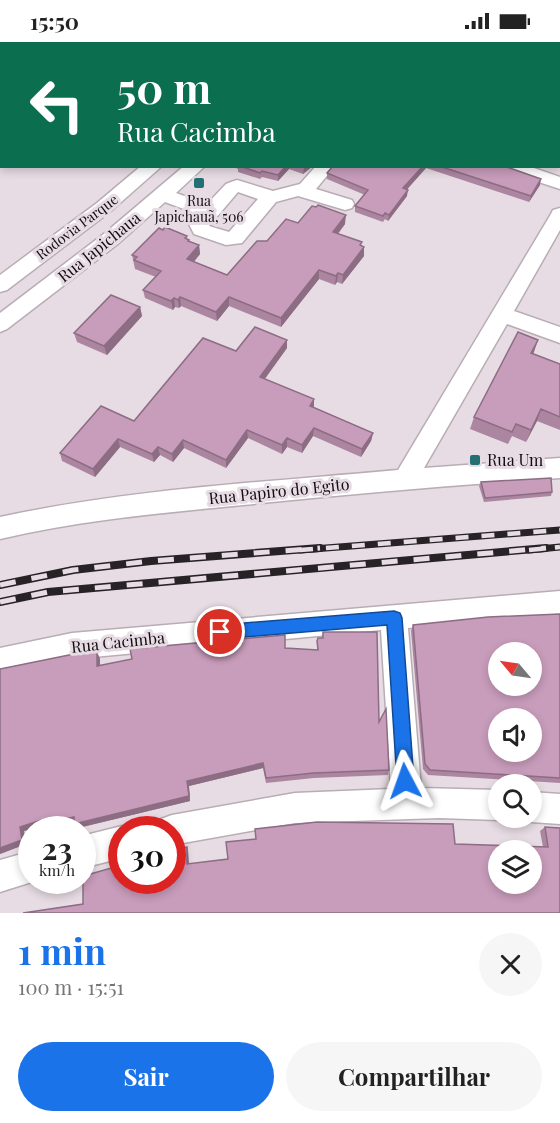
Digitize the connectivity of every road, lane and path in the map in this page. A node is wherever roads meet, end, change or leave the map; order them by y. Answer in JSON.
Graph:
{"nodes":[{"id":1,"x":151,"y":168,"type":"edge"},
{"id":2,"x":194,"y":168,"type":"edge"},
{"id":3,"x":324,"y":168,"type":"edge"},
{"id":4,"x":520,"y":168,"type":"edge"},
{"id":5,"x":538,"y":171,"type":"edge"},
{"id":6,"x":560,"y":183,"type":"edge"},
{"id":7,"x":305,"y":190,"type":"junction"},
{"id":8,"x":163,"y":195,"type":"junction"},
{"id":9,"x":268,"y":198,"type":"junction"},
{"id":10,"x":345,"y":204,"type":"dead end"},
{"id":11,"x":210,"y":212,"type":"junction"},
{"id":12,"x":556,"y":227,"type":"edge"},
{"id":13,"x":0,"y":285,"type":"edge"},
{"id":14,"x":501,"y":314,"type":"junction"},
{"id":15,"x":0,"y":324,"type":"edge"},
{"id":16,"x":560,"y":335,"type":"edge"},
{"id":17,"x":560,"y":468,"type":"edge"},
{"id":18,"x":406,"y":478,"type":"junction"},
{"id":19,"x":0,"y":528,"type":"edge"},
{"id":20,"x":560,"y":603,"type":"edge"},
{"id":21,"x":394,"y":618,"type":"junction"},
{"id":22,"x":0,"y":661,"type":"edge"},
{"id":23,"x":407,"y":804,"type":"junction"},
{"id":24,"x":488,"y":805,"type":"edge"},
{"id":25,"x":542,"y":808,"type":"edge"},
{"id":26,"x":560,"y":809,"type":"edge"},
{"id":27,"x":186,"y":827,"type":"edge"},
{"id":28,"x":18,"y":871,"type":"edge"},
{"id":29,"x":0,"y":876,"type":"edge"}],
"edges":[{"from":1,"to":13,"type":"street","name":"Rodovia Parque"},
{"from":2,"to":8,"type":"street","name":"Rua Japichaua"},
{"from":3,"to":7,"type":"street"},
{"from":4,"to":5,"type":"street"},
{"from":5,"to":6,"type":"street"},
{"from":7,"to":9,"type":"street"},
{"from":7,"to":10,"type":"street"},
{"from":8,"to":11,"type":"street"},
{"from":8,"to":15,"type":"street","name":"Rua Japichaua"},
{"from":9,"to":11,"type":"street"},
{"from":9,"to":11,"type":"street"},
{"from":12,"to":14,"type":"street"},
{"from":14,"to":16,"type":"street"},
{"from":14,"to":18,"type":"street"},
{"from":17,"to":18,"type":"street","name":"Rua Papiro do Egito"},
{"from":18,"to":19,"type":"street","name":"Rua Papiro do Egito"},
{"from":20,"to":21,"type":"street","name":"Rua Cacimba"},
{"from":21,"to":22,"type":"street","name":"Rua Cacimba"},
{"from":21,"to":23,"type":"street"},
{"from":23,"to":24,"type":"street"},
{"from":23,"to":27,"type":"street"},
{"from":25,"to":26,"type":"street"},
{"from":28,"to":29,"type":"street"}]}
